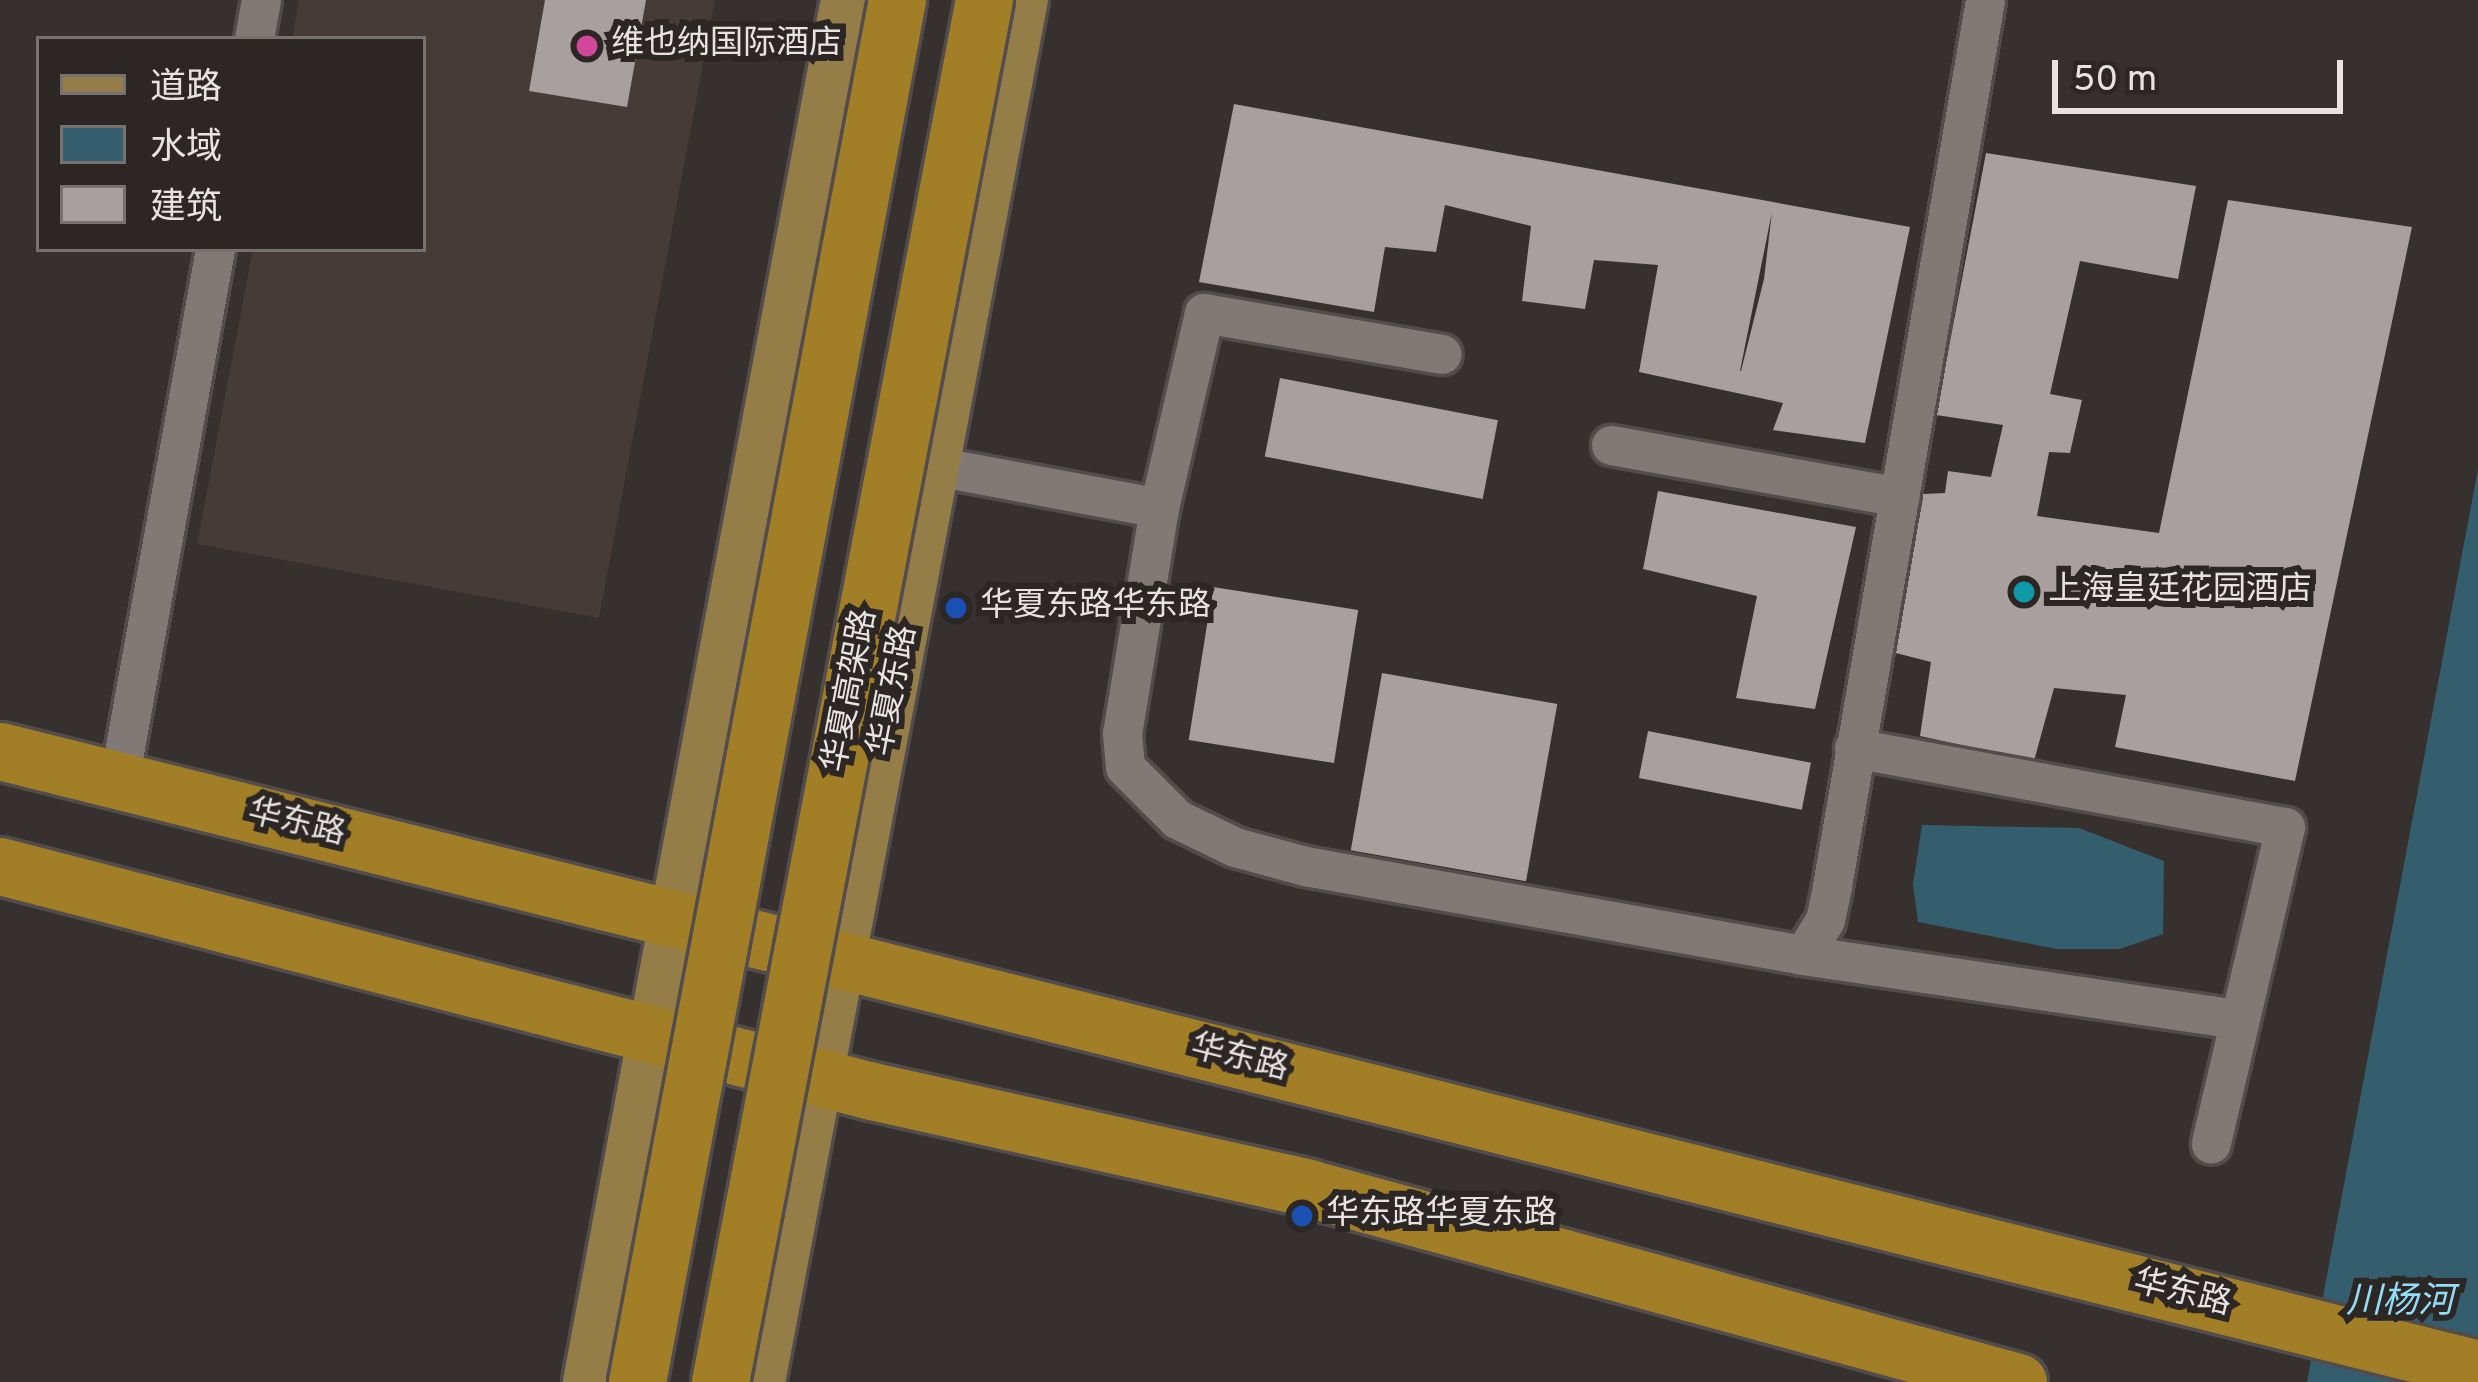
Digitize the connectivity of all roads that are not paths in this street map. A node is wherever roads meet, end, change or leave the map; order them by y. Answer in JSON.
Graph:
{"nodes":[{"id":1,"x":261,"y":0,"type":"edge"},
{"id":2,"x":844,"y":0,"type":"edge"},
{"id":3,"x":897,"y":0,"type":"edge"},
{"id":4,"x":985,"y":0,"type":"edge"},
{"id":5,"x":1024,"y":0,"type":"edge"},
{"id":6,"x":1985,"y":0,"type":"edge"},
{"id":7,"x":255,"y":36,"type":"edge"},
{"id":8,"x":214,"y":252,"type":"edge"},
{"id":9,"x":1441,"y":354,"type":"dead end"},
{"id":10,"x":1611,"y":445,"type":"dead end"},
{"id":11,"x":935,"y":466,"type":"junction"},
{"id":12,"x":1900,"y":497,"type":"junction"},
{"id":13,"x":1159,"y":508,"type":"junction"},
{"id":14,"x":1855,"y":748,"type":"junction"},
{"id":15,"x":0,"y":751,"type":"edge"},
{"id":16,"x":119,"y":780,"type":"junction"},
{"id":17,"x":0,"y":866,"type":"edge"},
{"id":18,"x":679,"y":920,"type":"junction"},
{"id":19,"x":1803,"y":955,"type":"junction"},
{"id":20,"x":843,"y":961,"type":"junction"},
{"id":21,"x":2239,"y":1018,"type":"junction"},
{"id":22,"x":650,"y":1034,"type":"junction"},
{"id":23,"x":820,"y":1078,"type":"junction"},
{"id":24,"x":2210,"y":1143,"type":"dead end"},
{"id":25,"x":2478,"y":1369,"type":"edge"},
{"id":26,"x":587,"y":1382,"type":"edge"},
{"id":27,"x":637,"y":1382,"type":"edge"},
{"id":28,"x":720,"y":1382,"type":"edge"},
{"id":29,"x":761,"y":1382,"type":"edge"},
{"id":30,"x":2018,"y":1382,"type":"edge"}],
"edges":[{"from":1,"to":7,"type":"street"},
{"from":2,"to":18,"type":"main road"},
{"from":3,"to":27,"type":"highway","bridge":true},
{"from":4,"to":28,"type":"highway","name":"华夏高架路","bridge":true},
{"from":5,"to":11,"type":"main road","name":"华夏东路"},
{"from":6,"to":12,"type":"street"},
{"from":8,"to":16,"type":"street"},
{"from":9,"to":13,"type":"street"},
{"from":10,"to":12,"type":"street"},
{"from":11,"to":13,"type":"street"},
{"from":11,"to":20,"type":"main road","name":"华夏东路"},
{"from":12,"to":14,"type":"street"},
{"from":13,"to":19,"type":"street"},
{"from":14,"to":19,"type":"street"},
{"from":14,"to":21,"type":"street"},
{"from":15,"to":16,"type":"highway","name":"华东路"},
{"from":16,"to":18,"type":"highway","name":"华东路"},
{"from":17,"to":22,"type":"highway"},
{"from":18,"to":20,"type":"highway","name":"华东路"},
{"from":18,"to":22,"type":"main road"},
{"from":19,"to":21,"type":"street"},
{"from":20,"to":23,"type":"main road","name":"华夏东路"},
{"from":20,"to":25,"type":"highway","name":"华东路"},
{"from":21,"to":24,"type":"street"},
{"from":22,"to":23,"type":"highway"},
{"from":22,"to":26,"type":"main road"},
{"from":23,"to":29,"type":"main road","name":"华夏东路"},
{"from":23,"to":30,"type":"highway"}]}
